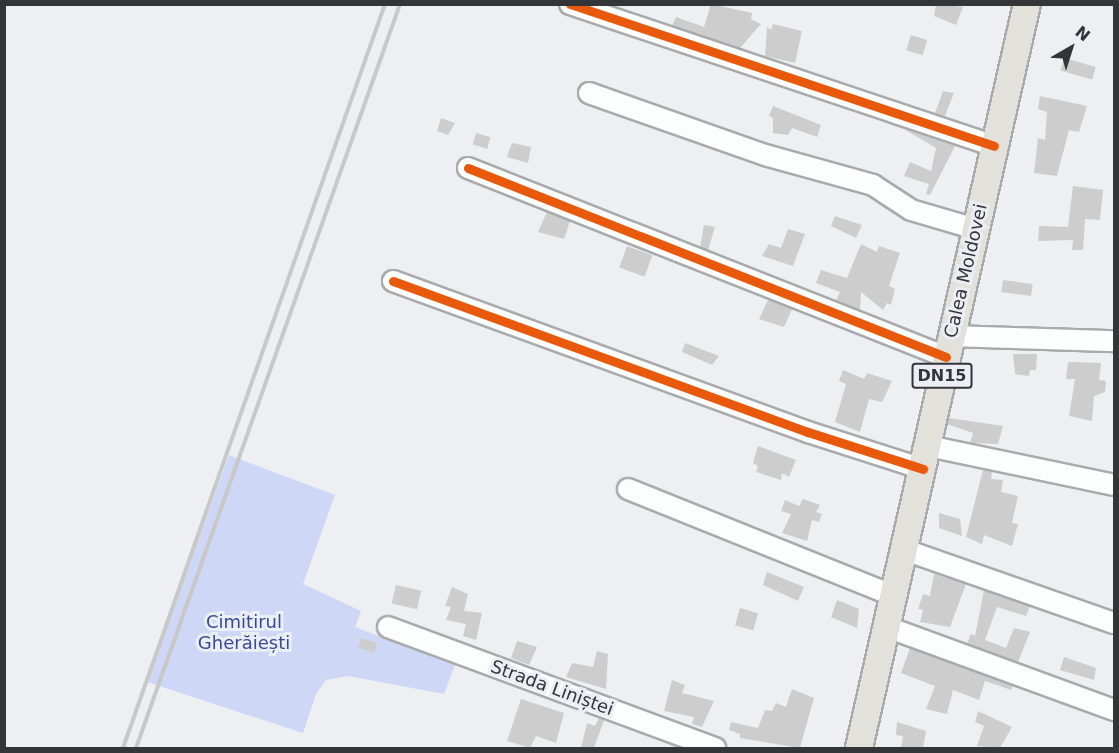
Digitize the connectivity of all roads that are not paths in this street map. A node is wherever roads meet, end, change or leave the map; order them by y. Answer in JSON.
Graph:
{"nodes":[{"id":1,"x":570,"y":4,"type":"edge"},
{"id":2,"x":1027,"y":4,"type":"edge"},
{"id":3,"x":589,"y":93,"type":"dead end"},
{"id":4,"x":994,"y":146,"type":"junction"},
{"id":5,"x":468,"y":168,"type":"dead end"},
{"id":6,"x":975,"y":229,"type":"junction"},
{"id":7,"x":393,"y":281,"type":"dead end"},
{"id":8,"x":1114,"y":341,"type":"edge"},
{"id":9,"x":949,"y":346,"type":"junction"},
{"id":10,"x":925,"y":458,"type":"junction"},
{"id":11,"x":1114,"y":485,"type":"edge"},
{"id":12,"x":628,"y":489,"type":"dead end"},
{"id":13,"x":904,"y":550,"type":"junction"},
{"id":14,"x":894,"y":596,"type":"junction"},
{"id":15,"x":1114,"y":622,"type":"edge"},
{"id":16,"x":388,"y":627,"type":"dead end"},
{"id":17,"x":887,"y":627,"type":"junction"},
{"id":18,"x":1114,"y":710,"type":"edge"},
{"id":19,"x":715,"y":748,"type":"edge"},
{"id":20,"x":859,"y":748,"type":"edge"}],
"edges":[{"from":1,"to":4,"type":"street"},
{"from":2,"to":4,"type":"main road","name":"Calea Moldovei","number":"DN15"},
{"from":3,"to":6,"type":"street"},
{"from":4,"to":6,"type":"main road","name":"Calea Moldovei","number":"DN15"},
{"from":5,"to":9,"type":"street"},
{"from":6,"to":9,"type":"main road","name":"Calea Moldovei","number":"DN15"},
{"from":7,"to":10,"type":"street"},
{"from":8,"to":9,"type":"street"},
{"from":9,"to":10,"type":"main road","name":"Calea Moldovei","number":"DN15"},
{"from":10,"to":11,"type":"street"},
{"from":10,"to":13,"type":"main road","name":"Calea Moldovei","number":"DN15"},
{"from":12,"to":14,"type":"street"},
{"from":13,"to":14,"type":"main road","name":"Calea Moldovei","number":"DN15"},
{"from":13,"to":15,"type":"street"},
{"from":14,"to":17,"type":"main road","name":"Calea Moldovei","number":"DN15"},
{"from":16,"to":19,"type":"street","name":"Strada Liniștei"},
{"from":17,"to":18,"type":"street"},
{"from":17,"to":20,"type":"main road","name":"Calea Moldovei","number":"DN15"}]}
